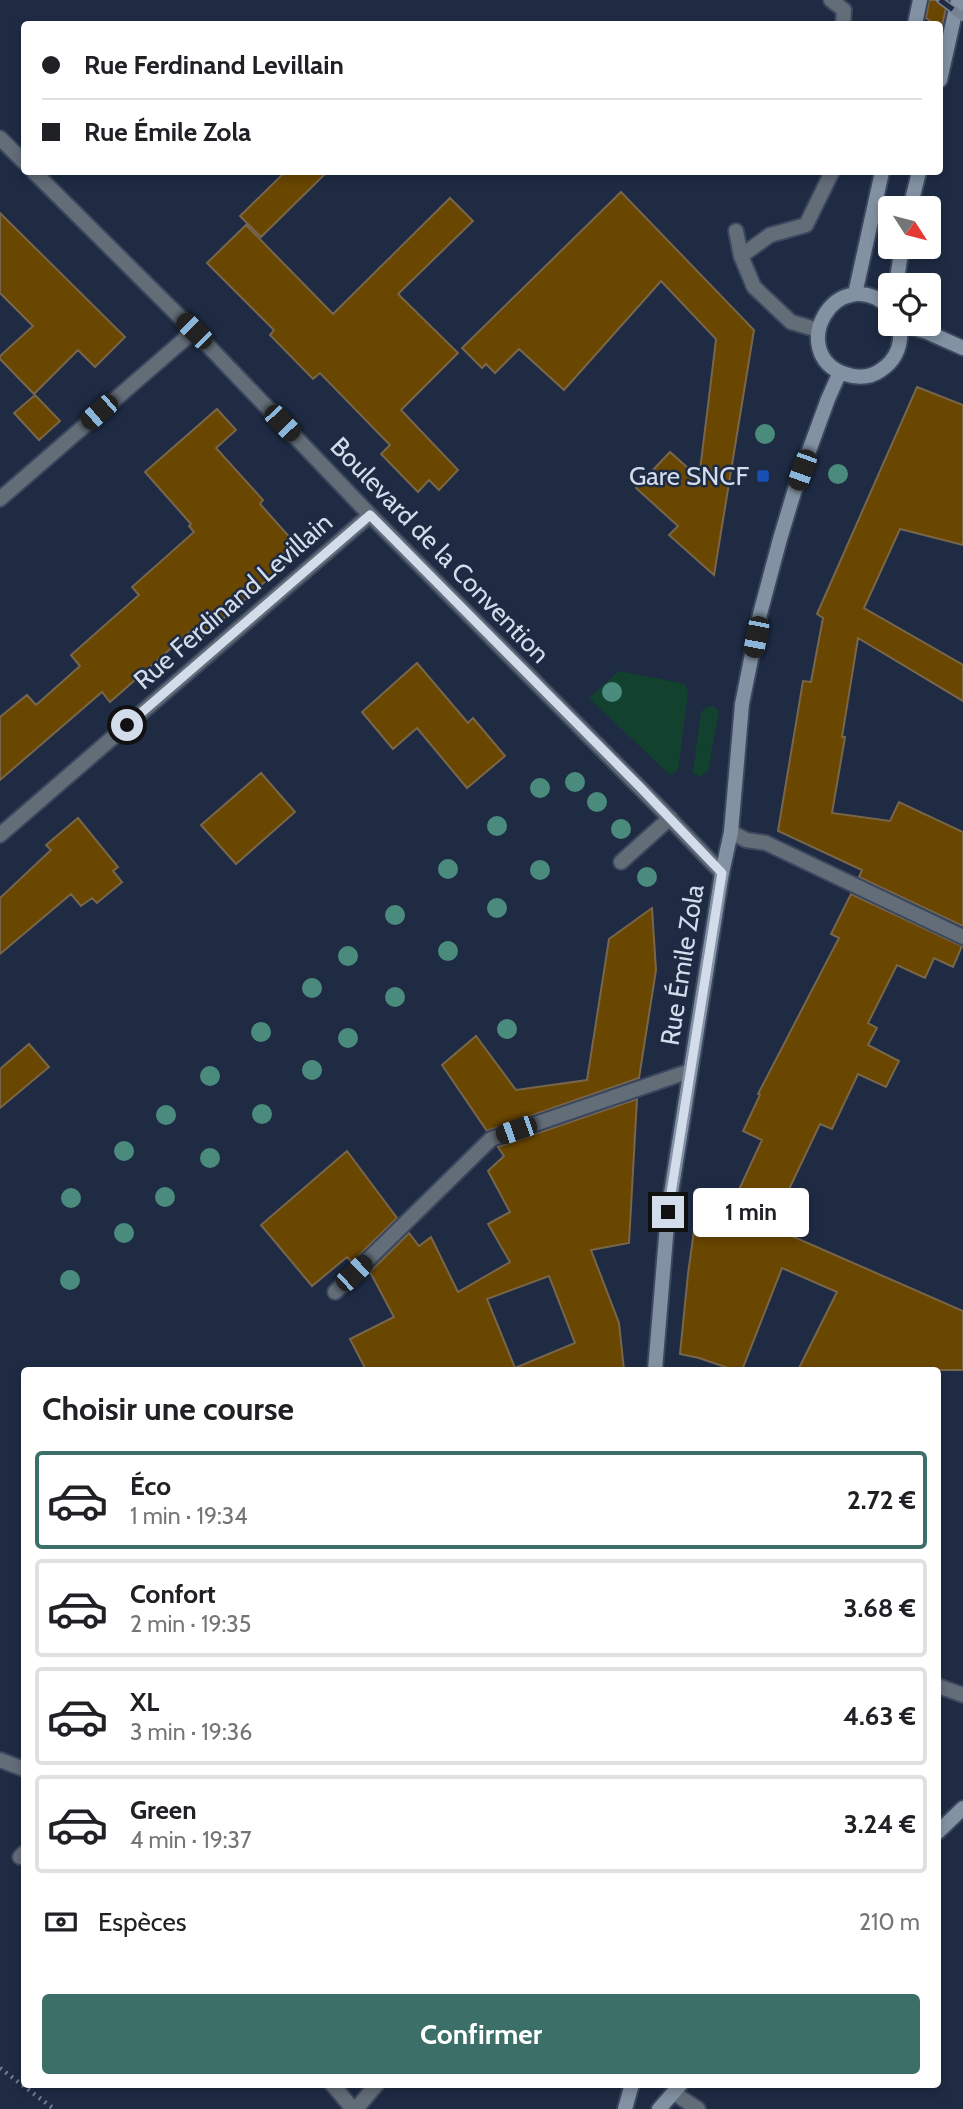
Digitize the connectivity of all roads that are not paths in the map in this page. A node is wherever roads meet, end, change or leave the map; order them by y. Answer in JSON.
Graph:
{"nodes":[{"id":1,"x":831,"y":0,"type":"edge"},
{"id":2,"x":920,"y":0,"type":"edge"},
{"id":3,"x":958,"y":0,"type":"edge"},
{"id":4,"x":843,"y":21,"type":"edge"},
{"id":5,"x":916,"y":21,"type":"edge"},
{"id":6,"x":943,"y":67,"type":"edge"},
{"id":7,"x":0,"y":138,"type":"edge"},
{"id":8,"x":21,"y":159,"type":"edge"},
{"id":9,"x":37,"y":175,"type":"edge"},
{"id":10,"x":831,"y":175,"type":"edge"},
{"id":11,"x":881,"y":175,"type":"edge"},
{"id":12,"x":918,"y":175,"type":"edge"},
{"id":13,"x":913,"y":196,"type":"edge"},
{"id":14,"x":736,"y":231,"type":"dead end"},
{"id":15,"x":741,"y":256,"type":"junction"},
{"id":16,"x":855,"y":294,"type":"junction"},
{"id":17,"x":878,"y":298,"type":"edge"},
{"id":18,"x":818,"y":330,"type":"junction"},
{"id":19,"x":194,"y":331,"type":"junction"},
{"id":20,"x":901,"y":336,"type":"edge"},
{"id":21,"x":936,"y":336,"type":"edge"},
{"id":22,"x":963,"y":348,"type":"edge"},
{"id":23,"x":840,"y":372,"type":"junction"},
{"id":24,"x":0,"y":499,"type":"edge"},
{"id":25,"x":370,"y":515,"type":"junction"},
{"id":26,"x":670,"y":818,"type":"junction"},
{"id":27,"x":731,"y":832,"type":"junction"},
{"id":28,"x":0,"y":835,"type":"edge"},
{"id":29,"x":621,"y":862,"type":"dead end"},
{"id":30,"x":722,"y":873,"type":"junction"},
{"id":31,"x":963,"y":937,"type":"edge"},
{"id":32,"x":690,"y":1071,"type":"junction"},
{"id":33,"x":335,"y":1292,"type":"dead end"},
{"id":34,"x":655,"y":1367,"type":"edge"},
{"id":35,"x":941,"y":1687,"type":"edge"},
{"id":36,"x":963,"y":1695,"type":"edge"},
{"id":37,"x":0,"y":1760,"type":"edge"},
{"id":38,"x":21,"y":1768,"type":"edge"},
{"id":39,"x":963,"y":1808,"type":"edge"},
{"id":40,"x":941,"y":1829,"type":"edge"},
{"id":41,"x":336,"y":2088,"type":"edge"},
{"id":42,"x":373,"y":2088,"type":"edge"},
{"id":43,"x":631,"y":2088,"type":"edge"},
{"id":44,"x":678,"y":2089,"type":"edge"},
{"id":45,"x":355,"y":2109,"type":"edge"},
{"id":46,"x":625,"y":2109,"type":"edge"},
{"id":47,"x":659,"y":2109,"type":"edge"},
{"id":48,"x":698,"y":2109,"type":"edge"}],
"edges":[{"from":1,"to":4,"type":"street"},
{"from":2,"to":5,"type":"main road"},
{"from":3,"to":6,"type":"main road"},
{"from":7,"to":8,"type":"street"},
{"from":9,"to":19,"type":"street","name":"Boulevard de la Convention"},
{"from":10,"to":15,"type":"street"},
{"from":11,"to":16,"type":"main road"},
{"from":12,"to":13,"type":"main road"},
{"from":14,"to":15,"type":"street"},
{"from":15,"to":18,"type":"street"},
{"from":16,"to":17,"type":"main road"},
{"from":16,"to":18,"type":"main road"},
{"from":18,"to":23,"type":"main road"},
{"from":19,"to":24,"type":"street"},
{"from":19,"to":25,"type":"street","name":"Boulevard de la Convention"},
{"from":20,"to":23,"type":"main road"},
{"from":21,"to":22,"type":"main road"},
{"from":23,"to":27,"type":"main road","name":"Rue Émile Zola"},
{"from":25,"to":26,"type":"street","name":"Boulevard de la Convention"},
{"from":25,"to":28,"type":"street","name":"Rue Ferdinand Levillain"},
{"from":26,"to":29,"type":"street"},
{"from":26,"to":30,"type":"street","name":"Boulevard de la Convention"},
{"from":27,"to":30,"type":"main road","name":"Rue Émile Zola"},
{"from":27,"to":31,"type":"street"},
{"from":30,"to":32,"type":"main road","name":"Rue Émile Zola"},
{"from":32,"to":33,"type":"street"},
{"from":32,"to":34,"type":"main road","name":"Rue Émile Zola"},
{"from":35,"to":36,"type":"street"},
{"from":37,"to":38,"type":"street"},
{"from":39,"to":40,"type":"main road"},
{"from":41,"to":45,"type":"street"},
{"from":42,"to":45,"type":"street"},
{"from":43,"to":46,"type":"main road"},
{"from":44,"to":47,"type":"main road"},
{"from":44,"to":48,"type":"street"}]}
